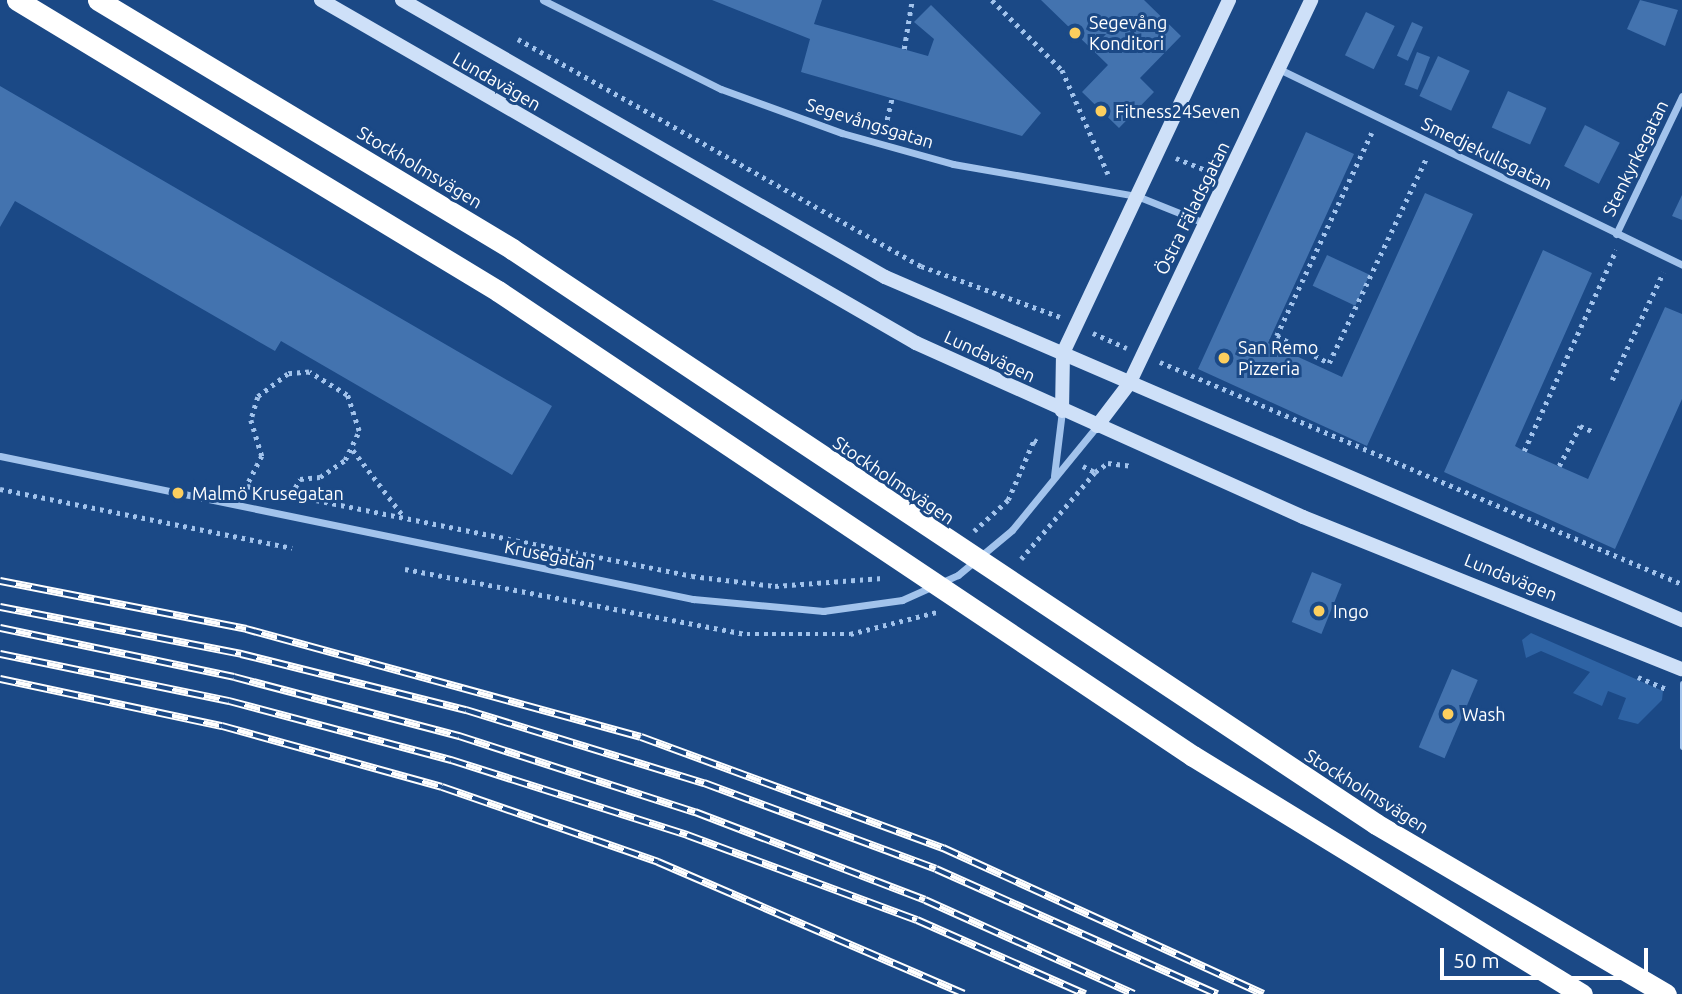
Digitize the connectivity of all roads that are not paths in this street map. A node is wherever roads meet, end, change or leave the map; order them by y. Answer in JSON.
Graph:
{"nodes":[{"id":1,"x":17,"y":0,"type":"edge"},
{"id":2,"x":98,"y":0,"type":"edge"},
{"id":3,"x":321,"y":0,"type":"edge"},
{"id":4,"x":401,"y":0,"type":"edge"},
{"id":5,"x":542,"y":0,"type":"edge"},
{"id":6,"x":1229,"y":0,"type":"edge"},
{"id":7,"x":1311,"y":0,"type":"edge"},
{"id":8,"x":1279,"y":69,"type":"junction"},
{"id":9,"x":1682,"y":96,"type":"edge"},
{"id":10,"x":1137,"y":196,"type":"junction"},
{"id":11,"x":1205,"y":223,"type":"junction"},
{"id":12,"x":1619,"y":235,"type":"junction"},
{"id":13,"x":1682,"y":265,"type":"edge"},
{"id":14,"x":1063,"y":353,"type":"junction"},
{"id":15,"x":1129,"y":384,"type":"junction"},
{"id":16,"x":1062,"y":411,"type":"junction"},
{"id":17,"x":1097,"y":426,"type":"junction"},
{"id":18,"x":0,"y":456,"type":"edge"},
{"id":19,"x":1054,"y":477,"type":"junction"},
{"id":20,"x":1682,"y":620,"type":"edge"},
{"id":21,"x":1682,"y":669,"type":"edge"},
{"id":22,"x":1682,"y":682,"type":"edge"},
{"id":23,"x":1682,"y":747,"type":"edge"},
{"id":24,"x":1582,"y":994,"type":"edge"},
{"id":25,"x":1666,"y":994,"type":"edge"}],
"edges":[{"from":1,"to":24,"type":"highway"},
{"from":2,"to":25,"type":"highway","name":"Stockholmsvägen"},
{"from":3,"to":16,"type":"main road","name":"Lundavägen"},
{"from":4,"to":14,"type":"main road","name":"Lundavägen"},
{"from":5,"to":10,"type":"street","name":"Segevångsgatan"},
{"from":6,"to":10,"type":"main road"},
{"from":7,"to":8,"type":"main road","name":"Östra Fäladsgatan"},
{"from":8,"to":11,"type":"main road","name":"Östra Fäladsgatan"},
{"from":8,"to":12,"type":"street","name":"Smedjekullsgatan"},
{"from":9,"to":12,"type":"street","name":"Stenkyrkegatan"},
{"from":10,"to":11,"type":"street","name":"Segevångsgatan"},
{"from":10,"to":14,"type":"main road"},
{"from":11,"to":15,"type":"main road","name":"Östra Fäladsgatan"},
{"from":12,"to":13,"type":"street","name":"Smedjekullsgatan"},
{"from":14,"to":15,"type":"main road","name":"Lundavägen"},
{"from":14,"to":16,"type":"main road"},
{"from":15,"to":17,"type":"main road","name":"Östra Fäladsgatan"},
{"from":15,"to":20,"type":"main road","name":"Lundavägen"},
{"from":16,"to":17,"type":"main road","name":"Lundavägen"},
{"from":16,"to":19,"type":"street","name":"Krusegatan"},
{"from":17,"to":19,"type":"street","name":"Krusegatan"},
{"from":17,"to":21,"type":"main road","name":"Lundavägen"},
{"from":18,"to":19,"type":"street","name":"Krusegatan"},
{"from":22,"to":23,"type":"lane"}]}
